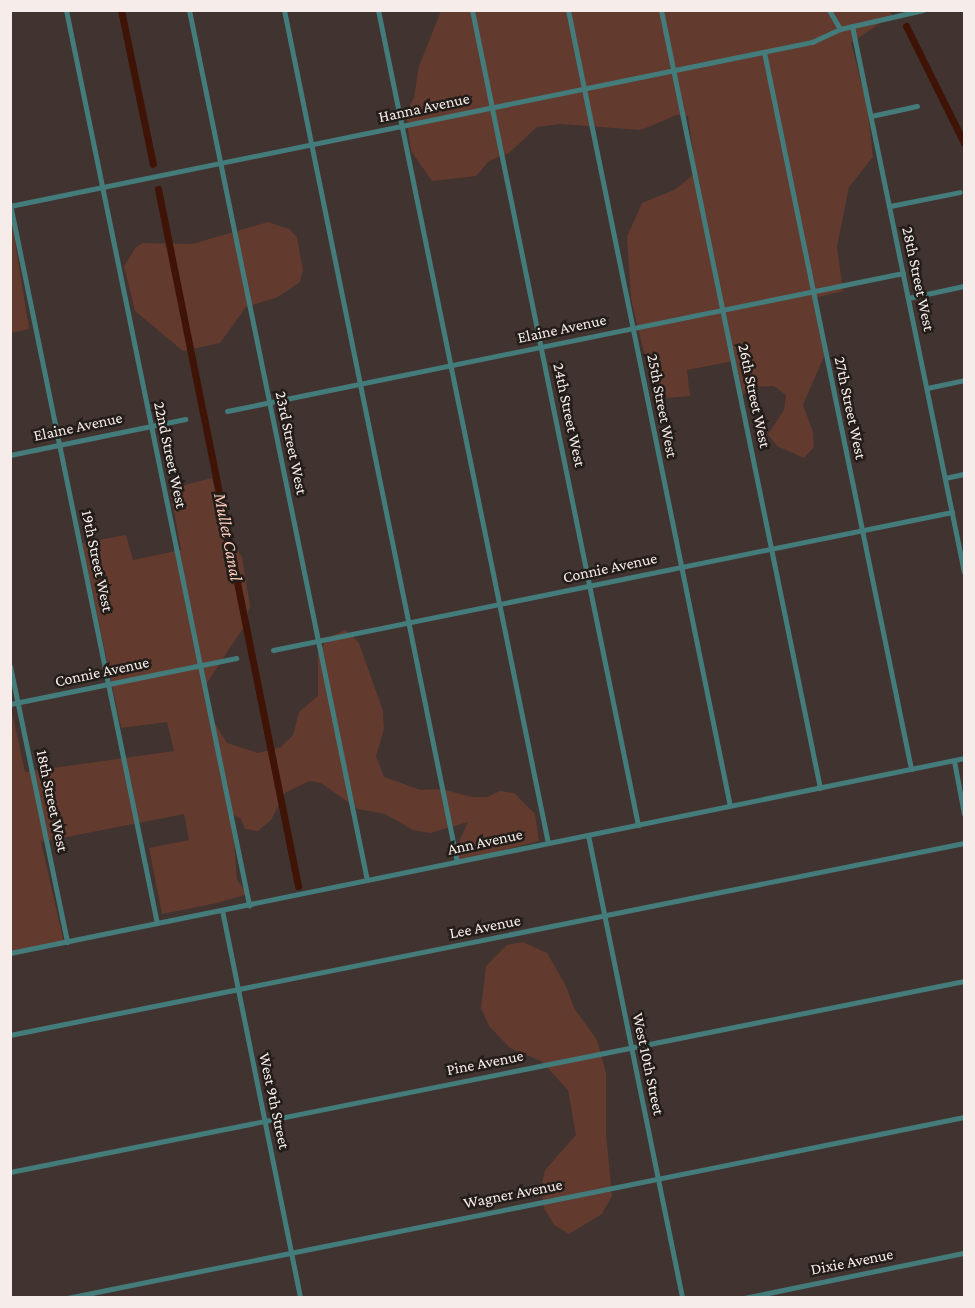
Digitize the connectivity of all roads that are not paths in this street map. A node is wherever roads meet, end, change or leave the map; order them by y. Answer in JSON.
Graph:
{"nodes":[{"id":1,"x":66,"y":10,"type":"edge"},
{"id":2,"x":189,"y":10,"type":"edge"},
{"id":3,"x":284,"y":10,"type":"edge"},
{"id":4,"x":378,"y":10,"type":"edge"},
{"id":5,"x":472,"y":10,"type":"edge"},
{"id":6,"x":568,"y":10,"type":"edge"},
{"id":7,"x":661,"y":10,"type":"edge"},
{"id":8,"x":829,"y":10,"type":"edge"},
{"id":9,"x":923,"y":10,"type":"edge"},
{"id":10,"x":852,"y":26,"type":"junction"},
{"id":11,"x":840,"y":29,"type":"junction"},
{"id":12,"x":764,"y":52,"type":"junction"},
{"id":13,"x":673,"y":70,"type":"junction"},
{"id":14,"x":584,"y":89,"type":"junction"},
{"id":15,"x":917,"y":106,"type":"dead end"},
{"id":16,"x":492,"y":108,"type":"junction"},
{"id":17,"x":871,"y":116,"type":"junction"},
{"id":18,"x":402,"y":126,"type":"junction"},
{"id":19,"x":311,"y":145,"type":"junction"},
{"id":20,"x":220,"y":164,"type":"junction"},
{"id":21,"x":102,"y":187,"type":"junction"},
{"id":22,"x":960,"y":192,"type":"dead end"},
{"id":23,"x":11,"y":205,"type":"edge"},
{"id":24,"x":890,"y":206,"type":"junction"},
{"id":25,"x":903,"y":273,"type":"junction"},
{"id":26,"x":964,"y":286,"type":"edge"},
{"id":27,"x":813,"y":291,"type":"junction"},
{"id":28,"x":908,"y":298,"type":"junction"},
{"id":29,"x":722,"y":310,"type":"junction"},
{"id":30,"x":633,"y":328,"type":"junction"},
{"id":31,"x":541,"y":347,"type":"junction"},
{"id":32,"x":451,"y":365,"type":"junction"},
{"id":33,"x":964,"y":380,"type":"edge"},
{"id":34,"x":360,"y":384,"type":"junction"},
{"id":35,"x":927,"y":388,"type":"junction"},
{"id":36,"x":269,"y":402,"type":"junction"},
{"id":37,"x":226,"y":411,"type":"dead end"},
{"id":38,"x":185,"y":419,"type":"dead end"},
{"id":39,"x":151,"y":426,"type":"junction"},
{"id":40,"x":60,"y":445,"type":"junction"},
{"id":41,"x":10,"y":455,"type":"edge"},
{"id":42,"x":964,"y":474,"type":"edge"},
{"id":43,"x":945,"y":478,"type":"junction"},
{"id":44,"x":952,"y":512,"type":"junction"},
{"id":45,"x":862,"y":530,"type":"junction"},
{"id":46,"x":771,"y":549,"type":"junction"},
{"id":47,"x":681,"y":567,"type":"junction"},
{"id":48,"x":964,"y":570,"type":"edge"},
{"id":49,"x":590,"y":586,"type":"junction"},
{"id":50,"x":499,"y":604,"type":"junction"},
{"id":51,"x":408,"y":623,"type":"junction"},
{"id":52,"x":318,"y":641,"type":"junction"},
{"id":53,"x":273,"y":650,"type":"dead end"},
{"id":54,"x":236,"y":658,"type":"dead end"},
{"id":55,"x":200,"y":665,"type":"junction"},
{"id":56,"x":10,"y":666,"type":"edge"},
{"id":57,"x":108,"y":684,"type":"junction"},
{"id":58,"x":18,"y":702,"type":"junction"},
{"id":59,"x":10,"y":704,"type":"edge"},
{"id":60,"x":964,"y":758,"type":"edge"},
{"id":61,"x":954,"y":760,"type":"junction"},
{"id":62,"x":911,"y":769,"type":"junction"},
{"id":63,"x":820,"y":788,"type":"junction"},
{"id":64,"x":730,"y":806,"type":"junction"},
{"id":65,"x":964,"y":814,"type":"edge"},
{"id":66,"x":638,"y":825,"type":"junction"},
{"id":67,"x":588,"y":835,"type":"junction"},
{"id":68,"x":548,"y":843,"type":"junction"},
{"id":69,"x":964,"y":843,"type":"edge"},
{"id":70,"x":457,"y":862,"type":"junction"},
{"id":71,"x":367,"y":880,"type":"junction"},
{"id":72,"x":249,"y":904,"type":"junction"},
{"id":73,"x":222,"y":910,"type":"junction"},
{"id":74,"x":604,"y":917,"type":"junction"},
{"id":75,"x":157,"y":923,"type":"junction"},
{"id":76,"x":67,"y":942,"type":"junction"},
{"id":77,"x":10,"y":953,"type":"edge"},
{"id":78,"x":964,"y":981,"type":"edge"},
{"id":79,"x":237,"y":990,"type":"junction"},
{"id":80,"x":10,"y":1035,"type":"edge"},
{"id":81,"x":631,"y":1048,"type":"junction"},
{"id":82,"x":964,"y":1117,"type":"edge"},
{"id":83,"x":264,"y":1121,"type":"junction"},
{"id":84,"x":10,"y":1172,"type":"edge"},
{"id":85,"x":657,"y":1179,"type":"junction"},
{"id":86,"x":291,"y":1252,"type":"junction"},
{"id":87,"x":964,"y":1253,"type":"edge"},
{"id":88,"x":67,"y":1298,"type":"edge"},
{"id":89,"x":300,"y":1298,"type":"edge"},
{"id":90,"x":682,"y":1298,"type":"edge"},
{"id":91,"x":744,"y":1298,"type":"edge"}],
"edges":[{"from":1,"to":21,"type":"street","name":"22nd Street West"},
{"from":2,"to":20,"type":"street","name":"23rd Street West"},
{"from":3,"to":19,"type":"street"},
{"from":4,"to":18,"type":"street"},
{"from":5,"to":16,"type":"street","name":"24th Street West"},
{"from":6,"to":14,"type":"street","name":"25th Street West"},
{"from":7,"to":13,"type":"street","name":"26th Street West"},
{"from":8,"to":11,"type":"street"},
{"from":9,"to":10,"type":"street"},
{"from":10,"to":11,"type":"street"},
{"from":10,"to":17,"type":"street","name":"28th Street West"},
{"from":11,"to":12,"type":"street","name":"Hanna Avenue"},
{"from":12,"to":13,"type":"street","name":"Hanna Avenue"},
{"from":12,"to":27,"type":"street","name":"27th Street West"},
{"from":13,"to":14,"type":"street","name":"Hanna Avenue"},
{"from":13,"to":29,"type":"street","name":"26th Street West"},
{"from":14,"to":16,"type":"street","name":"Hanna Avenue"},
{"from":14,"to":30,"type":"street","name":"25th Street West"},
{"from":15,"to":17,"type":"street"},
{"from":16,"to":18,"type":"street","name":"Hanna Avenue"},
{"from":16,"to":31,"type":"street","name":"24th Street West"},
{"from":17,"to":24,"type":"street","name":"28th Street West"},
{"from":18,"to":19,"type":"street","name":"Hanna Avenue"},
{"from":18,"to":32,"type":"street"},
{"from":19,"to":20,"type":"street","name":"Hanna Avenue"},
{"from":19,"to":34,"type":"street"},
{"from":20,"to":21,"type":"street","name":"Hanna Avenue"},
{"from":20,"to":36,"type":"street","name":"23rd Street West"},
{"from":21,"to":23,"type":"street","name":"Hanna Avenue"},
{"from":21,"to":39,"type":"street","name":"22nd Street West"},
{"from":22,"to":24,"type":"street"},
{"from":23,"to":40,"type":"street","name":"19th Street West"},
{"from":24,"to":25,"type":"street","name":"28th Street West"},
{"from":25,"to":27,"type":"street","name":"Elaine Avenue"},
{"from":25,"to":28,"type":"street","name":"28th Street West"},
{"from":26,"to":28,"type":"street"},
{"from":27,"to":29,"type":"street","name":"Elaine Avenue"},
{"from":27,"to":45,"type":"street","name":"27th Street West"},
{"from":28,"to":35,"type":"street","name":"28th Street West"},
{"from":29,"to":30,"type":"street","name":"Elaine Avenue"},
{"from":29,"to":46,"type":"street","name":"26th Street West"},
{"from":30,"to":31,"type":"street","name":"Elaine Avenue"},
{"from":30,"to":47,"type":"street","name":"25th Street West"},
{"from":31,"to":32,"type":"street","name":"Elaine Avenue"},
{"from":31,"to":49,"type":"street","name":"24th Street West"},
{"from":32,"to":34,"type":"street","name":"Elaine Avenue"},
{"from":32,"to":50,"type":"street"},
{"from":33,"to":35,"type":"street"},
{"from":34,"to":36,"type":"street","name":"Elaine Avenue"},
{"from":34,"to":51,"type":"street"},
{"from":35,"to":43,"type":"street","name":"28th Street West"},
{"from":36,"to":37,"type":"street","name":"Elaine Avenue"},
{"from":36,"to":52,"type":"street","name":"23rd Street West"},
{"from":38,"to":39,"type":"street","name":"Elaine Avenue"},
{"from":39,"to":40,"type":"street","name":"Elaine Avenue"},
{"from":39,"to":55,"type":"street","name":"22nd Street West"},
{"from":40,"to":41,"type":"street","name":"Elaine Avenue"},
{"from":40,"to":57,"type":"street","name":"19th Street West"},
{"from":42,"to":43,"type":"street"},
{"from":43,"to":44,"type":"street","name":"28th Street West"},
{"from":44,"to":45,"type":"street","name":"Connie Avenue"},
{"from":44,"to":48,"type":"street","name":"28th Street West"},
{"from":45,"to":46,"type":"street","name":"Connie Avenue"},
{"from":45,"to":62,"type":"street","name":"27th Street West"},
{"from":46,"to":47,"type":"street","name":"Connie Avenue"},
{"from":46,"to":63,"type":"street","name":"26th Street West"},
{"from":47,"to":49,"type":"street","name":"Connie Avenue"},
{"from":47,"to":64,"type":"street","name":"25th Street West"},
{"from":49,"to":50,"type":"street","name":"Connie Avenue"},
{"from":49,"to":66,"type":"street","name":"24th Street West"},
{"from":50,"to":51,"type":"street","name":"Connie Avenue"},
{"from":50,"to":68,"type":"street"},
{"from":51,"to":52,"type":"street","name":"Connie Avenue"},
{"from":51,"to":70,"type":"street"},
{"from":52,"to":53,"type":"street","name":"Connie Avenue"},
{"from":52,"to":71,"type":"street","name":"23rd Street West"},
{"from":54,"to":55,"type":"street","name":"Connie Avenue"},
{"from":55,"to":57,"type":"street","name":"Connie Avenue"},
{"from":55,"to":72,"type":"street","name":"22nd Street West"},
{"from":56,"to":58,"type":"street","name":"18th Street West"},
{"from":57,"to":58,"type":"street","name":"Connie Avenue"},
{"from":57,"to":75,"type":"street","name":"19th Street West"},
{"from":58,"to":59,"type":"street","name":"Connie Avenue"},
{"from":58,"to":76,"type":"street","name":"18th Street West"},
{"from":60,"to":61,"type":"street","name":"Ann Avenue"},
{"from":61,"to":62,"type":"street","name":"Ann Avenue"},
{"from":61,"to":65,"type":"street"},
{"from":62,"to":63,"type":"street","name":"Ann Avenue"},
{"from":63,"to":64,"type":"street","name":"Ann Avenue"},
{"from":64,"to":66,"type":"street","name":"Ann Avenue"},
{"from":66,"to":67,"type":"street","name":"Ann Avenue"},
{"from":67,"to":68,"type":"street","name":"Ann Avenue"},
{"from":67,"to":74,"type":"street","name":"West 10th Street"},
{"from":68,"to":70,"type":"street","name":"Ann Avenue"},
{"from":69,"to":74,"type":"street","name":"Lee Avenue"},
{"from":70,"to":71,"type":"street","name":"Ann Avenue"},
{"from":71,"to":72,"type":"street","name":"Ann Avenue"},
{"from":72,"to":73,"type":"street","name":"Ann Avenue"},
{"from":73,"to":75,"type":"street","name":"Ann Avenue"},
{"from":73,"to":79,"type":"street","name":"West 9th Street"},
{"from":74,"to":79,"type":"street","name":"Lee Avenue"},
{"from":74,"to":81,"type":"street","name":"West 10th Street"},
{"from":75,"to":76,"type":"street","name":"Ann Avenue"},
{"from":76,"to":77,"type":"street","name":"Ann Avenue"},
{"from":78,"to":81,"type":"street","name":"Pine Avenue"},
{"from":79,"to":80,"type":"street","name":"Lee Avenue"},
{"from":79,"to":83,"type":"street","name":"West 9th Street"},
{"from":81,"to":83,"type":"street","name":"Pine Avenue"},
{"from":81,"to":85,"type":"street","name":"West 10th Street"},
{"from":82,"to":85,"type":"street","name":"Wagner Avenue"},
{"from":83,"to":84,"type":"street","name":"Pine Avenue"},
{"from":83,"to":86,"type":"street","name":"West 9th Street"},
{"from":85,"to":86,"type":"street","name":"Wagner Avenue"},
{"from":85,"to":90,"type":"street","name":"West 10th Street"},
{"from":86,"to":88,"type":"street","name":"Wagner Avenue"},
{"from":86,"to":89,"type":"street","name":"West 9th Street"},
{"from":87,"to":91,"type":"street","name":"Dixie Avenue"}]}
